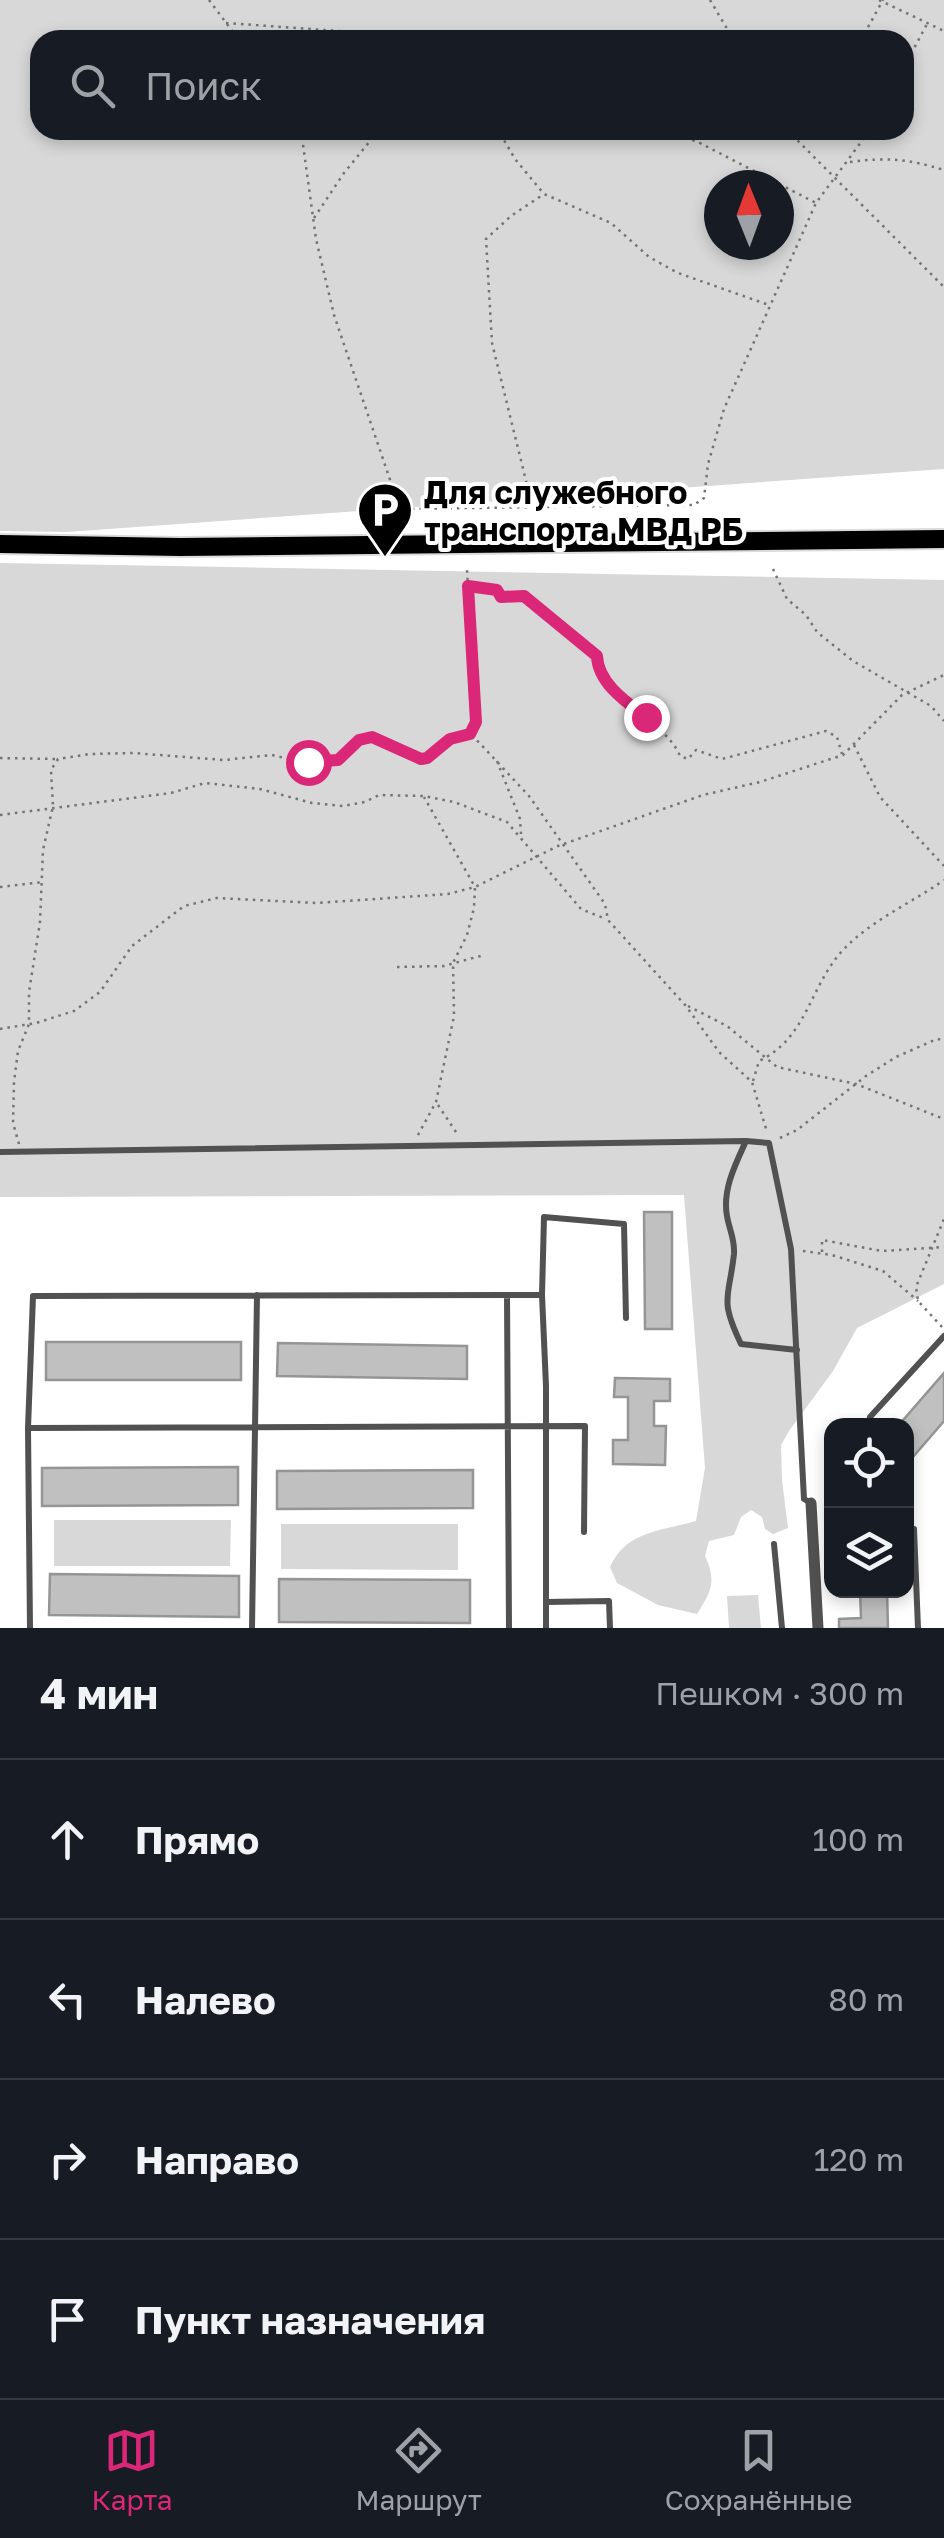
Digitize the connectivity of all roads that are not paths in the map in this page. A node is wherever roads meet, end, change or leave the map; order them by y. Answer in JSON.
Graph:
{"nodes":[{"id":1,"x":944,"y":539,"type":"edge"},
{"id":2,"x":0,"y":544,"type":"edge"},
{"id":3,"x":746,"y":1141,"type":"junction"},
{"id":4,"x":0,"y":1152,"type":"edge"},
{"id":5,"x":507,"y":1295,"type":"junction"},
{"id":6,"x":542,"y":1295,"type":"junction"},
{"id":7,"x":256,"y":1296,"type":"junction"},
{"id":8,"x":626,"y":1318,"type":"dead end"},
{"id":9,"x":944,"y":1333,"type":"edge"},
{"id":10,"x":798,"y":1350,"type":"junction"},
{"id":11,"x":870,"y":1417,"type":"dead end"},
{"id":12,"x":545,"y":1427,"type":"junction"},
{"id":13,"x":28,"y":1428,"type":"junction"},
{"id":14,"x":253,"y":1428,"type":"junction"},
{"id":15,"x":506,"y":1428,"type":"junction"},
{"id":16,"x":811,"y":1504,"type":"joint"},
{"id":17,"x":914,"y":1529,"type":"dead end"},
{"id":18,"x":584,"y":1532,"type":"dead end"},
{"id":19,"x":774,"y":1544,"type":"dead end"},
{"id":20,"x":546,"y":1602,"type":"junction"},
{"id":21,"x":30,"y":1628,"type":"edge"},
{"id":22,"x":252,"y":1628,"type":"edge"},
{"id":23,"x":508,"y":1628,"type":"edge"},
{"id":24,"x":546,"y":1628,"type":"edge"},
{"id":25,"x":610,"y":1628,"type":"edge"},
{"id":26,"x":782,"y":1628,"type":"edge"},
{"id":27,"x":818,"y":1628,"type":"edge"},
{"id":28,"x":918,"y":1628,"type":"edge"}],
"edges":[{"from":1,"to":2,"type":"main road"},
{"from":3,"to":4,"type":"lane"},
{"from":3,"to":10,"type":"lane"},
{"from":3,"to":10,"type":"lane"},
{"from":5,"to":6,"type":"lane"},
{"from":5,"to":7,"type":"lane"},
{"from":5,"to":15,"type":"lane"},
{"from":6,"to":8,"type":"lane"},
{"from":6,"to":12,"type":"lane"},
{"from":7,"to":13,"type":"lane"},
{"from":7,"to":14,"type":"lane"},
{"from":9,"to":11,"type":"lane"},
{"from":10,"to":16,"type":"lane"},
{"from":12,"to":15,"type":"lane"},
{"from":12,"to":18,"type":"lane"},
{"from":12,"to":20,"type":"lane"},
{"from":13,"to":14,"type":"lane"},
{"from":13,"to":21,"type":"lane"},
{"from":14,"to":15,"type":"lane"},
{"from":14,"to":22,"type":"lane"},
{"from":15,"to":23,"type":"lane"},
{"from":16,"to":27,"type":"street"},
{"from":17,"to":28,"type":"lane"},
{"from":19,"to":26,"type":"lane"},
{"from":20,"to":24,"type":"lane"},
{"from":20,"to":25,"type":"lane"}]}
